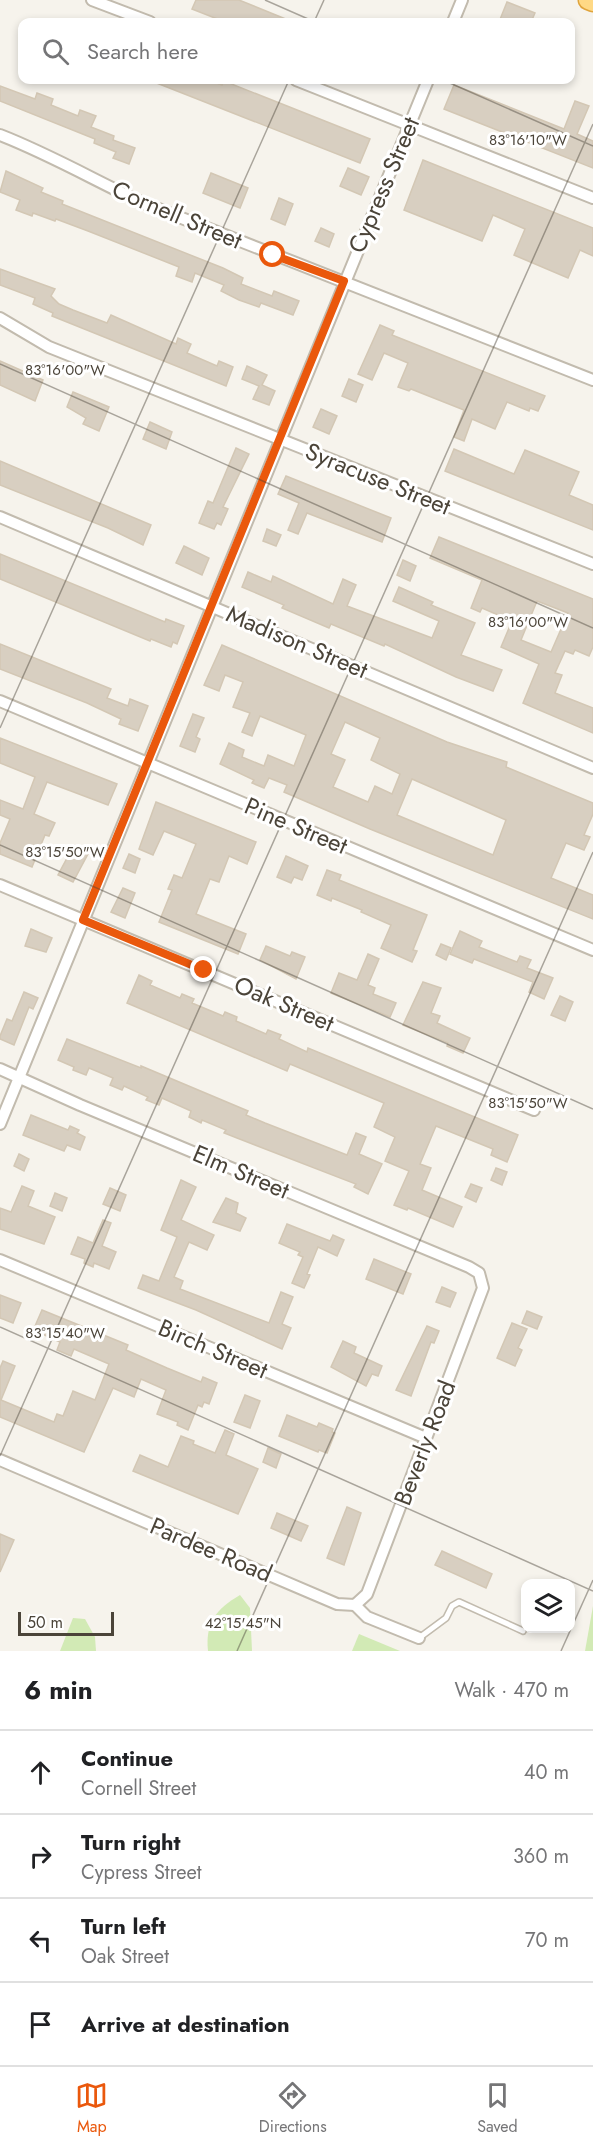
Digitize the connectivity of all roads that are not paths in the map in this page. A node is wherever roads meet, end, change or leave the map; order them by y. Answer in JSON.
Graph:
{"nodes":[{"id":1,"x":92,"y":0,"type":"edge"},
{"id":2,"x":462,"y":0,"type":"edge"},
{"id":3,"x":588,"y":0,"type":"edge"},
{"id":4,"x":593,"y":2,"type":"edge"},
{"id":5,"x":139,"y":18,"type":"edge"},
{"id":6,"x":455,"y":18,"type":"edge"},
{"id":7,"x":306,"y":84,"type":"edge"},
{"id":8,"x":426,"y":84,"type":"edge"},
{"id":9,"x":410,"y":124,"type":"junction"},
{"id":10,"x":0,"y":135,"type":"edge"},
{"id":11,"x":593,"y":198,"type":"edge"},
{"id":12,"x":344,"y":281,"type":"junction"},
{"id":13,"x":0,"y":318,"type":"edge"},
{"id":14,"x":593,"y":380,"type":"edge"},
{"id":15,"x":280,"y":440,"type":"junction"},
{"id":16,"x":0,"y":517,"type":"edge"},
{"id":17,"x":593,"y":564,"type":"edge"},
{"id":18,"x":210,"y":606,"type":"junction"},
{"id":19,"x":0,"y":701,"type":"edge"},
{"id":20,"x":147,"y":763,"type":"junction"},
{"id":21,"x":593,"y":768,"type":"edge"},
{"id":22,"x":0,"y":885,"type":"edge"},
{"id":23,"x":83,"y":920,"type":"junction"},
{"id":24,"x":593,"y":950,"type":"edge"},
{"id":25,"x":0,"y":1069,"type":"edge"},
{"id":26,"x":18,"y":1078,"type":"junction"},
{"id":27,"x":534,"y":1110,"type":"dead end"},
{"id":28,"x":0,"y":1124,"type":"edge"},
{"id":29,"x":0,"y":1260,"type":"edge"},
{"id":30,"x":481,"y":1277,"type":"joint"},
{"id":31,"x":426,"y":1438,"type":"junction"},
{"id":32,"x":0,"y":1460,"type":"edge"},
{"id":33,"x":355,"y":1605,"type":"junction"},
{"id":34,"x":521,"y":1629,"type":"edge"},
{"id":35,"x":419,"y":1638,"type":"joint"}],
"edges":[{"from":1,"to":5,"type":"street"},
{"from":2,"to":6,"type":"street"},
{"from":3,"to":4,"type":"highway"},
{"from":7,"to":9,"type":"street"},
{"from":8,"to":9,"type":"street","name":"Cypress Street"},
{"from":9,"to":11,"type":"street"},
{"from":9,"to":12,"type":"street","name":"Cypress Street"},
{"from":10,"to":12,"type":"street","name":"Cornell Street"},
{"from":12,"to":14,"type":"street","name":"Cornell Street"},
{"from":12,"to":15,"type":"street","name":"Cypress Street"},
{"from":13,"to":15,"type":"street","name":"Syracuse Street"},
{"from":15,"to":17,"type":"street","name":"Syracuse Street"},
{"from":15,"to":18,"type":"street","name":"Cypress Street"},
{"from":16,"to":18,"type":"street","name":"Madison Street"},
{"from":18,"to":20,"type":"street","name":"Cypress Street"},
{"from":18,"to":21,"type":"street","name":"Madison Street"},
{"from":19,"to":20,"type":"street","name":"Pine Street"},
{"from":20,"to":23,"type":"street","name":"Cypress Street"},
{"from":20,"to":24,"type":"street","name":"Pine Street"},
{"from":22,"to":23,"type":"street","name":"Oak Street"},
{"from":23,"to":26,"type":"street","name":"Cypress Street"},
{"from":23,"to":27,"type":"street","name":"Oak Street"},
{"from":25,"to":26,"type":"street","name":"Elm Street"},
{"from":26,"to":28,"type":"street","name":"Cypress Street"},
{"from":26,"to":30,"type":"street","name":"Elm Street"},
{"from":29,"to":31,"type":"street","name":"Birch Street"},
{"from":30,"to":31,"type":"street","name":"Beverly Road"},
{"from":31,"to":33,"type":"street","name":"Beverly Road"},
{"from":32,"to":33,"type":"street","name":"Pardee Road"},
{"from":33,"to":35,"type":"street","name":"Pardee Road"},
{"from":34,"to":35,"type":"lane"}]}
